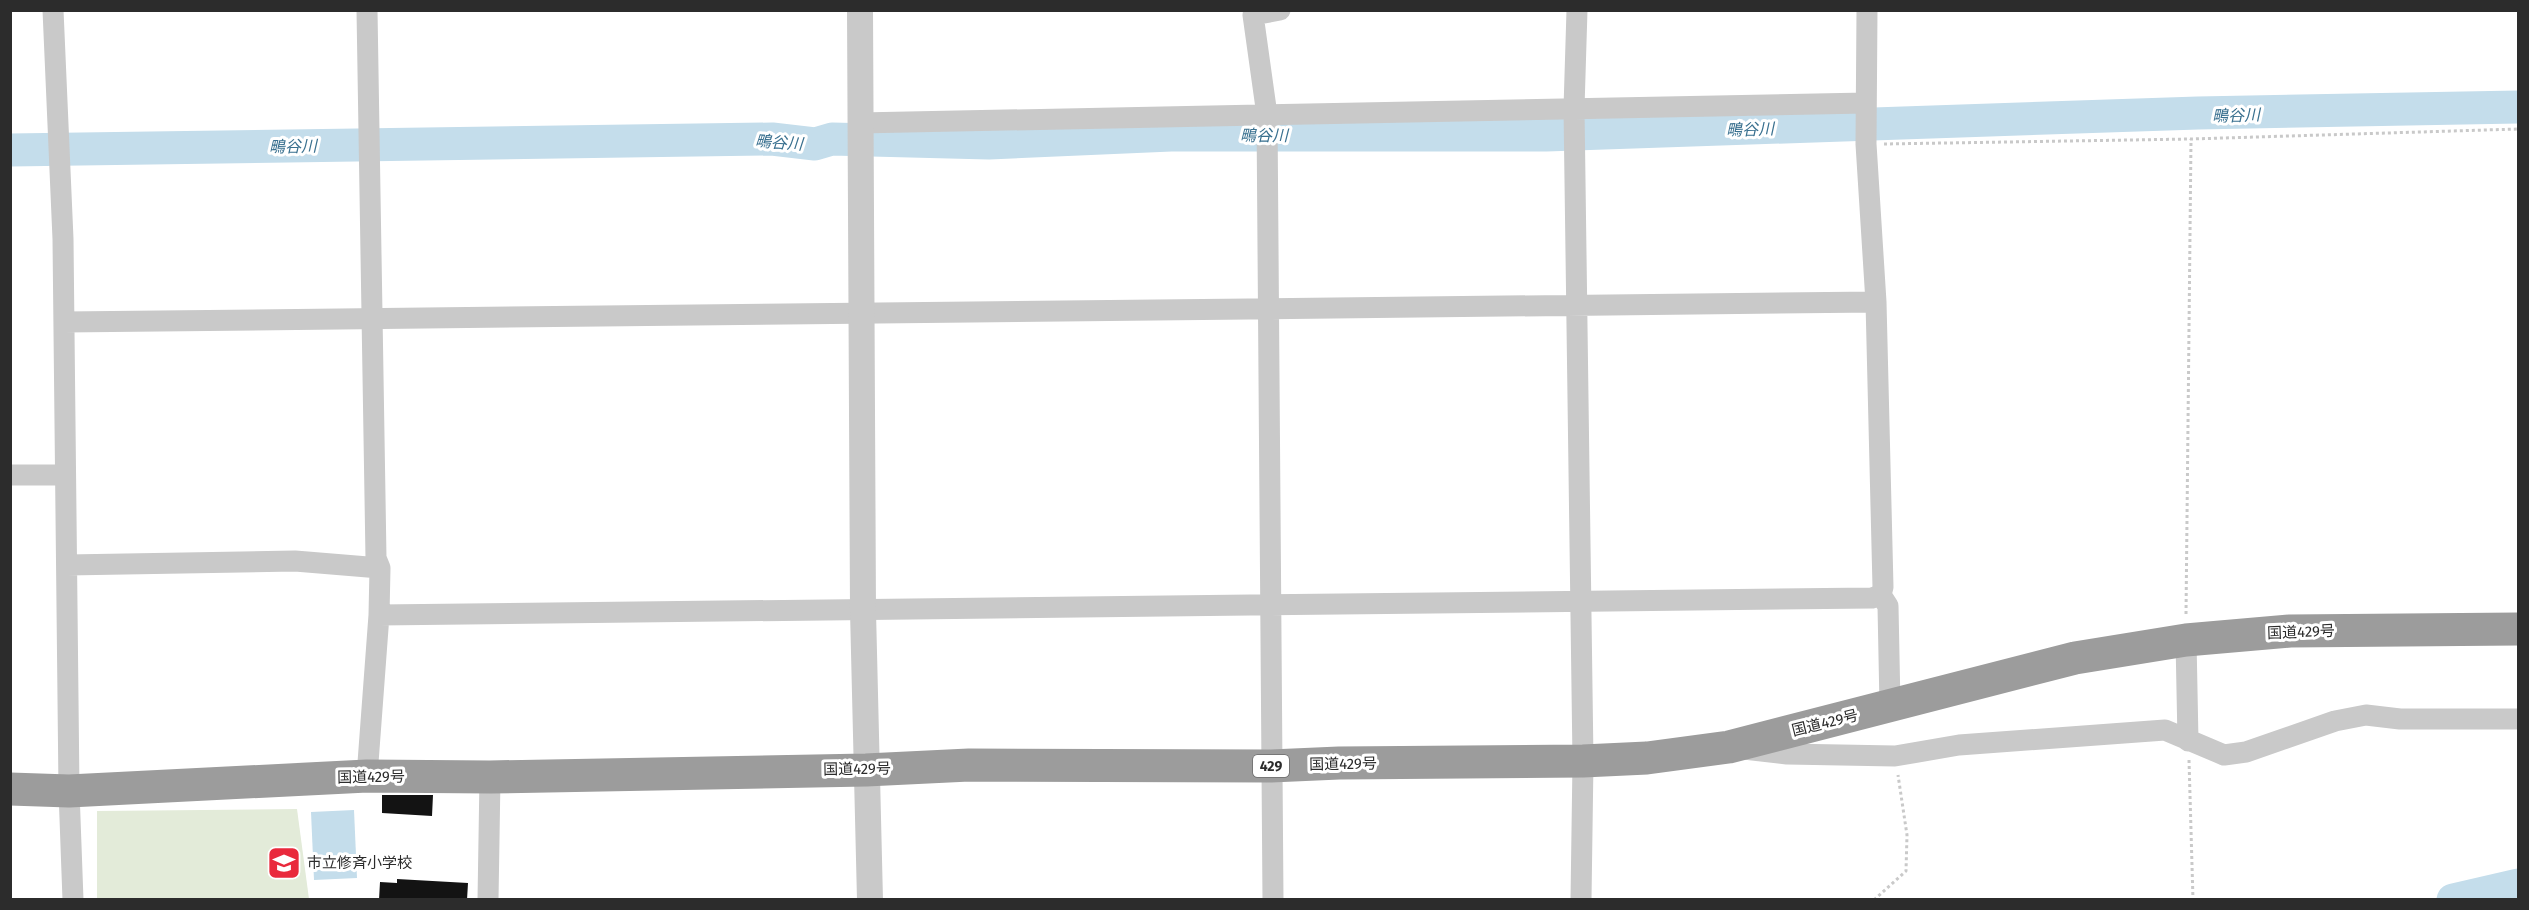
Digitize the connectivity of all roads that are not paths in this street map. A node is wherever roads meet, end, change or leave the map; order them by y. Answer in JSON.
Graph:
{"nodes":[{"id":1,"x":52,"y":10,"type":"edge"},
{"id":2,"x":367,"y":10,"type":"edge"},
{"id":3,"x":860,"y":10,"type":"edge"},
{"id":4,"x":1280,"y":10,"type":"edge"},
{"id":5,"x":1577,"y":10,"type":"edge"},
{"id":6,"x":1867,"y":10,"type":"edge"},
{"id":7,"x":1254,"y":13,"type":"edge"},
{"id":8,"x":1866,"y":103,"type":"junction"},
{"id":9,"x":1574,"y":108,"type":"junction"},
{"id":10,"x":1267,"y":115,"type":"junction"},
{"id":11,"x":859,"y":123,"type":"junction"},
{"id":12,"x":1876,"y":302,"type":"junction"},
{"id":13,"x":1576,"y":305,"type":"junction"},
{"id":14,"x":1267,"y":309,"type":"junction"},
{"id":15,"x":863,"y":314,"type":"junction"},
{"id":16,"x":373,"y":318,"type":"junction"},
{"id":17,"x":64,"y":322,"type":"junction"},
{"id":18,"x":10,"y":475,"type":"edge"},
{"id":19,"x":64,"y":475,"type":"junction"},
{"id":20,"x":67,"y":565,"type":"junction"},
{"id":21,"x":380,"y":568,"type":"junction"},
{"id":22,"x":1881,"y":596,"type":"junction"},
{"id":23,"x":1580,"y":603,"type":"junction"},
{"id":24,"x":1270,"y":604,"type":"junction"},
{"id":25,"x":863,"y":610,"type":"junction"},
{"id":26,"x":379,"y":615,"type":"junction"},
{"id":27,"x":2518,"y":629,"type":"edge"},
{"id":28,"x":2186,"y":640,"type":"junction"},
{"id":29,"x":1890,"y":706,"type":"junction"},
{"id":30,"x":2518,"y":719,"type":"edge"},
{"id":31,"x":2188,"y":741,"type":"junction"},
{"id":32,"x":1729,"y":747,"type":"junction"},
{"id":33,"x":1582,"y":761,"type":"junction"},
{"id":34,"x":1271,"y":766,"type":"junction"},
{"id":35,"x":866,"y":770,"type":"junction"},
{"id":36,"x":367,"y":776,"type":"junction"},
{"id":37,"x":490,"y":777,"type":"junction"},
{"id":38,"x":10,"y":789,"type":"edge"},
{"id":39,"x":69,"y":791,"type":"junction"},
{"id":40,"x":73,"y":900,"type":"edge"},
{"id":41,"x":488,"y":900,"type":"edge"},
{"id":42,"x":870,"y":900,"type":"edge"},
{"id":43,"x":1273,"y":900,"type":"edge"},
{"id":44,"x":1581,"y":900,"type":"edge"}],
"edges":[{"from":1,"to":17,"type":"street"},
{"from":2,"to":16,"type":"street"},
{"from":3,"to":11,"type":"street"},
{"from":4,"to":7,"type":"street"},
{"from":5,"to":9,"type":"street"},
{"from":6,"to":8,"type":"street"},
{"from":7,"to":10,"type":"street"},
{"from":8,"to":9,"type":"street"},
{"from":8,"to":12,"type":"street"},
{"from":9,"to":10,"type":"street"},
{"from":9,"to":13,"type":"street"},
{"from":10,"to":11,"type":"street"},
{"from":10,"to":14,"type":"street"},
{"from":11,"to":15,"type":"street"},
{"from":12,"to":13,"type":"street"},
{"from":12,"to":22,"type":"street"},
{"from":13,"to":14,"type":"street"},
{"from":13,"to":23,"type":"street"},
{"from":14,"to":15,"type":"street"},
{"from":14,"to":24,"type":"street"},
{"from":15,"to":16,"type":"street"},
{"from":15,"to":25,"type":"street"},
{"from":16,"to":17,"type":"street"},
{"from":16,"to":21,"type":"street"},
{"from":17,"to":19,"type":"street"},
{"from":18,"to":19,"type":"street"},
{"from":19,"to":20,"type":"street"},
{"from":20,"to":21,"type":"street"},
{"from":20,"to":39,"type":"street"},
{"from":21,"to":26,"type":"street"},
{"from":22,"to":23,"type":"street"},
{"from":22,"to":29,"type":"street"},
{"from":23,"to":24,"type":"street"},
{"from":23,"to":33,"type":"street"},
{"from":24,"to":25,"type":"street"},
{"from":24,"to":34,"type":"street"},
{"from":25,"to":26,"type":"street"},
{"from":25,"to":35,"type":"street"},
{"from":26,"to":36,"type":"street"},
{"from":27,"to":28,"type":"highway","name":"国道429号","number":"429"},
{"from":28,"to":29,"type":"highway","name":"国道429号","number":"429"},
{"from":28,"to":31,"type":"street"},
{"from":29,"to":32,"type":"highway","name":"国道429号","number":"429"},
{"from":30,"to":31,"type":"street"},
{"from":31,"to":32,"type":"street"},
{"from":32,"to":33,"type":"highway","name":"国道429号","number":"429"},
{"from":33,"to":34,"type":"highway","name":"国道429号","number":"429"},
{"from":33,"to":44,"type":"street"},
{"from":34,"to":35,"type":"highway","name":"国道429号","number":"429"},
{"from":34,"to":43,"type":"street"},
{"from":35,"to":37,"type":"highway","name":"国道429号","number":"429"},
{"from":35,"to":42,"type":"street"},
{"from":36,"to":37,"type":"highway","name":"国道429号","number":"429"},
{"from":36,"to":39,"type":"highway","name":"国道429号","number":"429"},
{"from":37,"to":41,"type":"street"},
{"from":38,"to":39,"type":"highway","name":"国道429号","number":"429"},
{"from":39,"to":40,"type":"street"}]}
